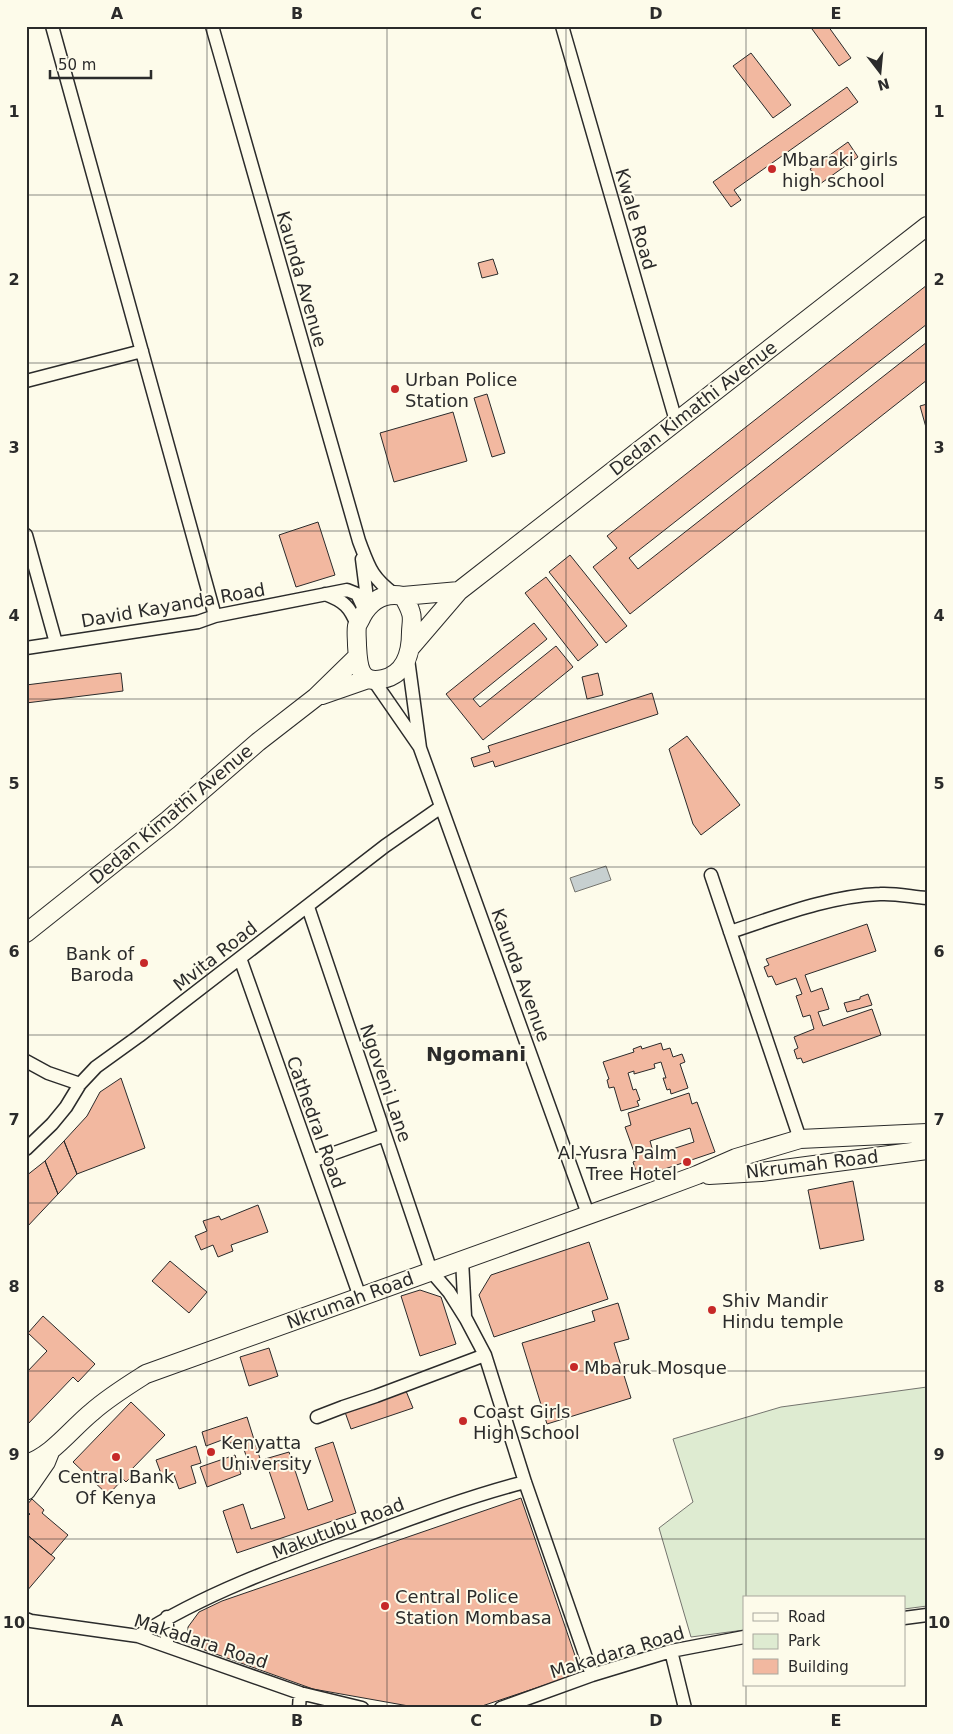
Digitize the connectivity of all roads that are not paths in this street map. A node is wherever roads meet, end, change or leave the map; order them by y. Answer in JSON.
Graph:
{"nodes":[{"id":1,"x":52,"y":26,"type":"edge"},
{"id":2,"x":212,"y":26,"type":"edge"},
{"id":3,"x":562,"y":26,"type":"edge"},
{"id":4,"x":927,"y":226,"type":"edge"},
{"id":5,"x":142,"y":352,"type":"junction"},
{"id":6,"x":26,"y":381,"type":"edge"},
{"id":7,"x":676,"y":421,"type":"junction"},
{"id":8,"x":26,"y":535,"type":"edge"},
{"id":9,"x":360,"y":542,"type":"junction"},
{"id":10,"x":459,"y":591,"type":"junction"},
{"id":11,"x":398,"y":595,"type":"junction"},
{"id":12,"x":363,"y":614,"type":"junction"},
{"id":13,"x":215,"y":616,"type":"junction"},
{"id":14,"x":56,"y":643,"type":"junction"},
{"id":15,"x":26,"y":648,"type":"edge"},
{"id":16,"x":409,"y":653,"type":"junction"},
{"id":17,"x":357,"y":657,"type":"junction"},
{"id":18,"x":371,"y":680,"type":"junction"},
{"id":19,"x":316,"y":697,"type":"junction"},
{"id":20,"x":420,"y":748,"type":"junction"},
{"id":21,"x":442,"y":807,"type":"junction"},
{"id":22,"x":711,"y":875,"type":"dead end"},
{"id":23,"x":927,"y":898,"type":"edge"},
{"id":24,"x":308,"y":907,"type":"junction"},
{"id":25,"x":730,"y":932,"type":"junction"},
{"id":26,"x":26,"y":933,"type":"edge"},
{"id":27,"x":240,"y":958,"type":"junction"},
{"id":28,"x":26,"y":1061,"type":"edge"},
{"id":29,"x":80,"y":1084,"type":"junction"},
{"id":30,"x":927,"y":1133,"type":"edge"},
{"id":31,"x":385,"y":1135,"type":"junction"},
{"id":32,"x":830,"y":1137,"type":"junction"},
{"id":33,"x":800,"y":1138,"type":"junction"},
{"id":34,"x":26,"y":1149,"type":"edge"},
{"id":35,"x":927,"y":1150,"type":"edge"},
{"id":36,"x":312,"y":1161,"type":"junction"},
{"id":37,"x":833,"y":1163,"type":"junction"},
{"id":38,"x":697,"y":1175,"type":"junction"},
{"id":39,"x":588,"y":1214,"type":"junction"},
{"id":40,"x":462,"y":1260,"type":"junction"},
{"id":41,"x":431,"y":1271,"type":"junction"},
{"id":42,"x":360,"y":1297,"type":"junction"},
{"id":43,"x":466,"y":1319,"type":"junction"},
{"id":44,"x":485,"y":1355,"type":"junction"},
{"id":45,"x":317,"y":1418,"type":"dead end"},
{"id":46,"x":50,"y":1451,"type":"junction"},
{"id":47,"x":26,"y":1464,"type":"edge"},
{"id":48,"x":525,"y":1482,"type":"junction"},
{"id":49,"x":26,"y":1490,"type":"edge"},
{"id":50,"x":927,"y":1615,"type":"edge"},
{"id":51,"x":167,"y":1617,"type":"junction"},
{"id":52,"x":906,"y":1618,"type":"edge"},
{"id":53,"x":26,"y":1619,"type":"edge"},
{"id":54,"x":138,"y":1636,"type":"junction"},
{"id":55,"x":743,"y":1637,"type":"edge"},
{"id":56,"x":167,"y":1645,"type":"junction"},
{"id":57,"x":671,"y":1651,"type":"junction"},
{"id":58,"x":592,"y":1675,"type":"junction"},
{"id":59,"x":300,"y":1693,"type":"junction"},
{"id":60,"x":299,"y":1708,"type":"edge"},
{"id":61,"x":362,"y":1708,"type":"edge"},
{"id":62,"x":501,"y":1708,"type":"edge"},
{"id":63,"x":685,"y":1708,"type":"edge"}],
"edges":[{"from":1,"to":5,"type":"street"},
{"from":2,"to":9,"type":"street","name":"Kaunda Avenue"},
{"from":3,"to":7,"type":"street","name":"Kwale Road"},
{"from":4,"to":7,"type":"street","name":"Dedan Kimathi Avenue"},
{"from":5,"to":6,"type":"street"},
{"from":5,"to":13,"type":"street"},
{"from":7,"to":10,"type":"street","name":"Dedan Kimathi Avenue"},
{"from":8,"to":14,"type":"street"},
{"from":9,"to":11,"type":"street"},
{"from":9,"to":12,"type":"street"},
{"from":10,"to":11,"type":"street"},
{"from":10,"to":16,"type":"street","name":"Dedan Kimathi Avenue"},
{"from":11,"to":12,"type":"street"},
{"from":11,"to":16,"type":"street"},
{"from":12,"to":13,"type":"street","name":"David Kayanda Road"},
{"from":12,"to":17,"type":"street"},
{"from":13,"to":14,"type":"street","name":"David Kayanda Road"},
{"from":14,"to":15,"type":"street","name":"David Kayanda Road"},
{"from":16,"to":18,"type":"street"},
{"from":16,"to":20,"type":"street"},
{"from":17,"to":18,"type":"street"},
{"from":17,"to":19,"type":"street","name":"Dedan Kimathi Avenue"},
{"from":18,"to":19,"type":"street","name":"Dedan Kimathi Avenue"},
{"from":18,"to":20,"type":"street"},
{"from":19,"to":26,"type":"street","name":"Dedan Kimathi Avenue"},
{"from":20,"to":21,"type":"street","name":"Kaunda Avenue"},
{"from":21,"to":24,"type":"street","name":"Mvita Road"},
{"from":21,"to":39,"type":"street","name":"Kaunda Avenue"},
{"from":22,"to":25,"type":"street"},
{"from":23,"to":25,"type":"street"},
{"from":24,"to":27,"type":"street","name":"Mvita Road"},
{"from":24,"to":31,"type":"street","name":"Ngoveni Lane"},
{"from":25,"to":33,"type":"street"},
{"from":27,"to":29,"type":"street","name":"Mvita Road"},
{"from":27,"to":36,"type":"street","name":"Cathedral Road"},
{"from":28,"to":29,"type":"street"},
{"from":29,"to":34,"type":"street","name":"Mvita Road"},
{"from":30,"to":32,"type":"street","name":"Nkrumah Road"},
{"from":31,"to":36,"type":"street"},
{"from":31,"to":41,"type":"street","name":"Ngoveni Lane"},
{"from":32,"to":33,"type":"street","name":"Nkrumah Road"},
{"from":32,"to":37,"type":"street"},
{"from":33,"to":38,"type":"street","name":"Nkrumah Road"},
{"from":35,"to":37,"type":"street","name":"Nkrumah Road"},
{"from":36,"to":42,"type":"street","name":"Cathedral Road"},
{"from":37,"to":38,"type":"street","name":"Nkrumah Road"},
{"from":38,"to":39,"type":"street","name":"Nkrumah Road"},
{"from":39,"to":40,"type":"street","name":"Nkrumah Road"},
{"from":40,"to":41,"type":"street","name":"Nkrumah Road"},
{"from":40,"to":43,"type":"street"},
{"from":41,"to":42,"type":"street","name":"Nkrumah Road"},
{"from":41,"to":43,"type":"street"},
{"from":42,"to":46,"type":"street","name":"Nkrumah Road"},
{"from":43,"to":44,"type":"street"},
{"from":44,"to":45,"type":"street"},
{"from":44,"to":48,"type":"street"},
{"from":46,"to":47,"type":"street","name":"Nkrumah Road"},
{"from":46,"to":49,"type":"street"},
{"from":48,"to":51,"type":"street","name":"Makutubu Road"},
{"from":48,"to":58,"type":"street"},
{"from":50,"to":52,"type":"street"},
{"from":51,"to":54,"type":"street","name":"Makutubu Road"},
{"from":51,"to":56,"type":"street"},
{"from":53,"to":54,"type":"street","name":"Makadara Road"},
{"from":54,"to":56,"type":"street","name":"Makadara Road"},
{"from":55,"to":57,"type":"street","name":"Makadara Road"},
{"from":56,"to":59,"type":"street","name":"Makadara Road"},
{"from":57,"to":58,"type":"street","name":"Makadara Road"},
{"from":57,"to":63,"type":"street"},
{"from":58,"to":62,"type":"street","name":"Makadara Road"},
{"from":59,"to":60,"type":"street"},
{"from":59,"to":61,"type":"street","name":"Makadara Road"}]}
